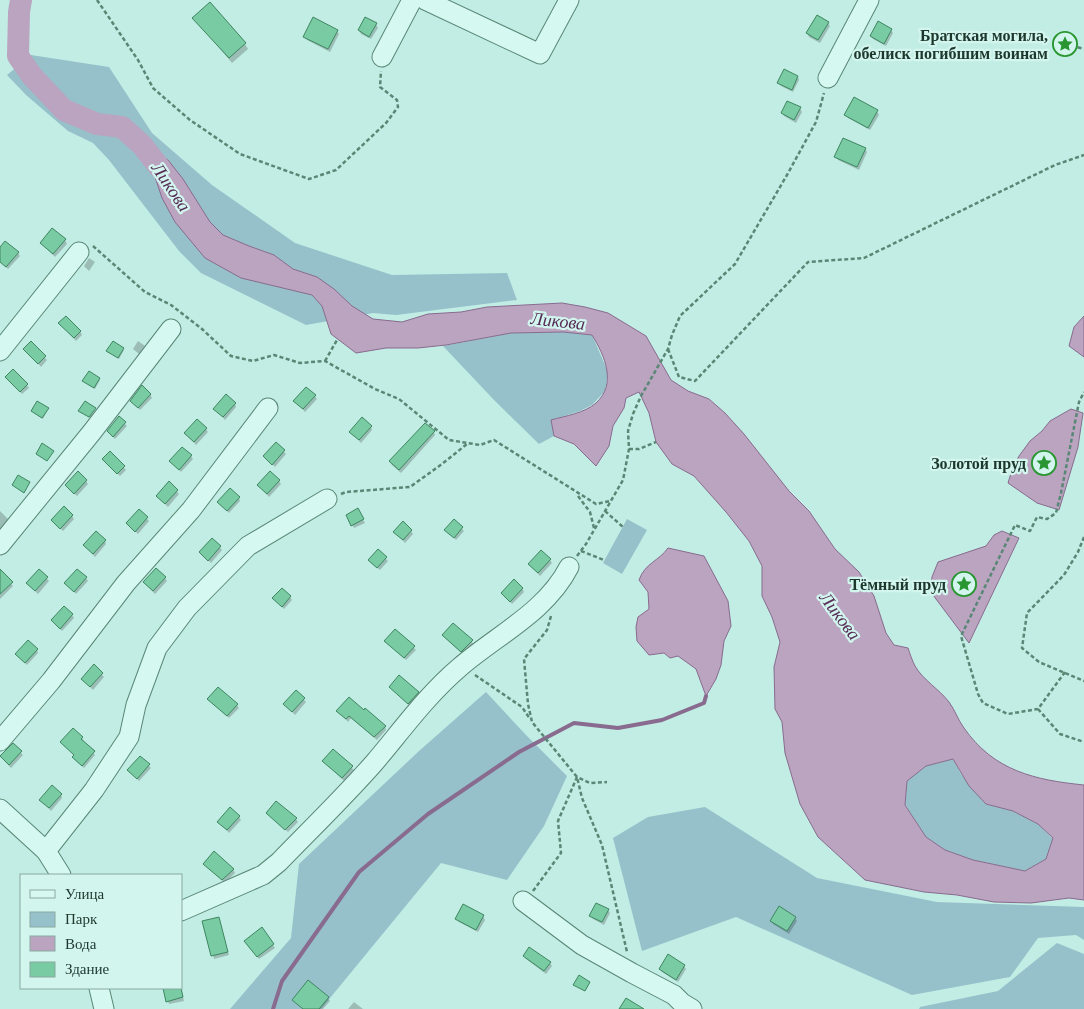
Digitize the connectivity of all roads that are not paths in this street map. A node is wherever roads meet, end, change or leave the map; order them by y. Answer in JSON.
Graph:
{"nodes":[{"id":1,"x":412,"y":0,"type":"edge"},
{"id":2,"x":425,"y":0,"type":"edge"},
{"id":3,"x":569,"y":0,"type":"edge"},
{"id":4,"x":869,"y":0,"type":"edge"},
{"id":5,"x":382,"y":57,"type":"road end"},
{"id":6,"x":828,"y":78,"type":"road end"},
{"id":7,"x":79,"y":252,"type":"road end"},
{"id":8,"x":171,"y":329,"type":"dead end"},
{"id":9,"x":0,"y":351,"type":"edge"},
{"id":10,"x":268,"y":408,"type":"dead end"},
{"id":11,"x":327,"y":499,"type":"road end"},
{"id":12,"x":0,"y":545,"type":"edge"},
{"id":13,"x":569,"y":567,"type":"road end"},
{"id":14,"x":0,"y":741,"type":"edge"},
{"id":15,"x":0,"y":809,"type":"edge"},
{"id":16,"x":46,"y":851,"type":"junction"},
{"id":17,"x":60,"y":874,"type":"edge"},
{"id":18,"x":523,"y":901,"type":"road end"},
{"id":19,"x":182,"y":911,"type":"edge"},
{"id":20,"x":99,"y":989,"type":"edge"},
{"id":21,"x":104,"y":1009,"type":"edge"},
{"id":22,"x":692,"y":1009,"type":"edge"}],
"edges":[{"from":1,"to":5,"type":"street"},
{"from":2,"to":3,"type":"street"},
{"from":4,"to":6,"type":"street"},
{"from":7,"to":9,"type":"street"},
{"from":8,"to":12,"type":"street"},
{"from":10,"to":14,"type":"street"},
{"from":11,"to":16,"type":"street"},
{"from":13,"to":19,"type":"street"},
{"from":15,"to":16,"type":"street"},
{"from":16,"to":17,"type":"street"},
{"from":18,"to":22,"type":"street"},
{"from":20,"to":21,"type":"street"}]}
